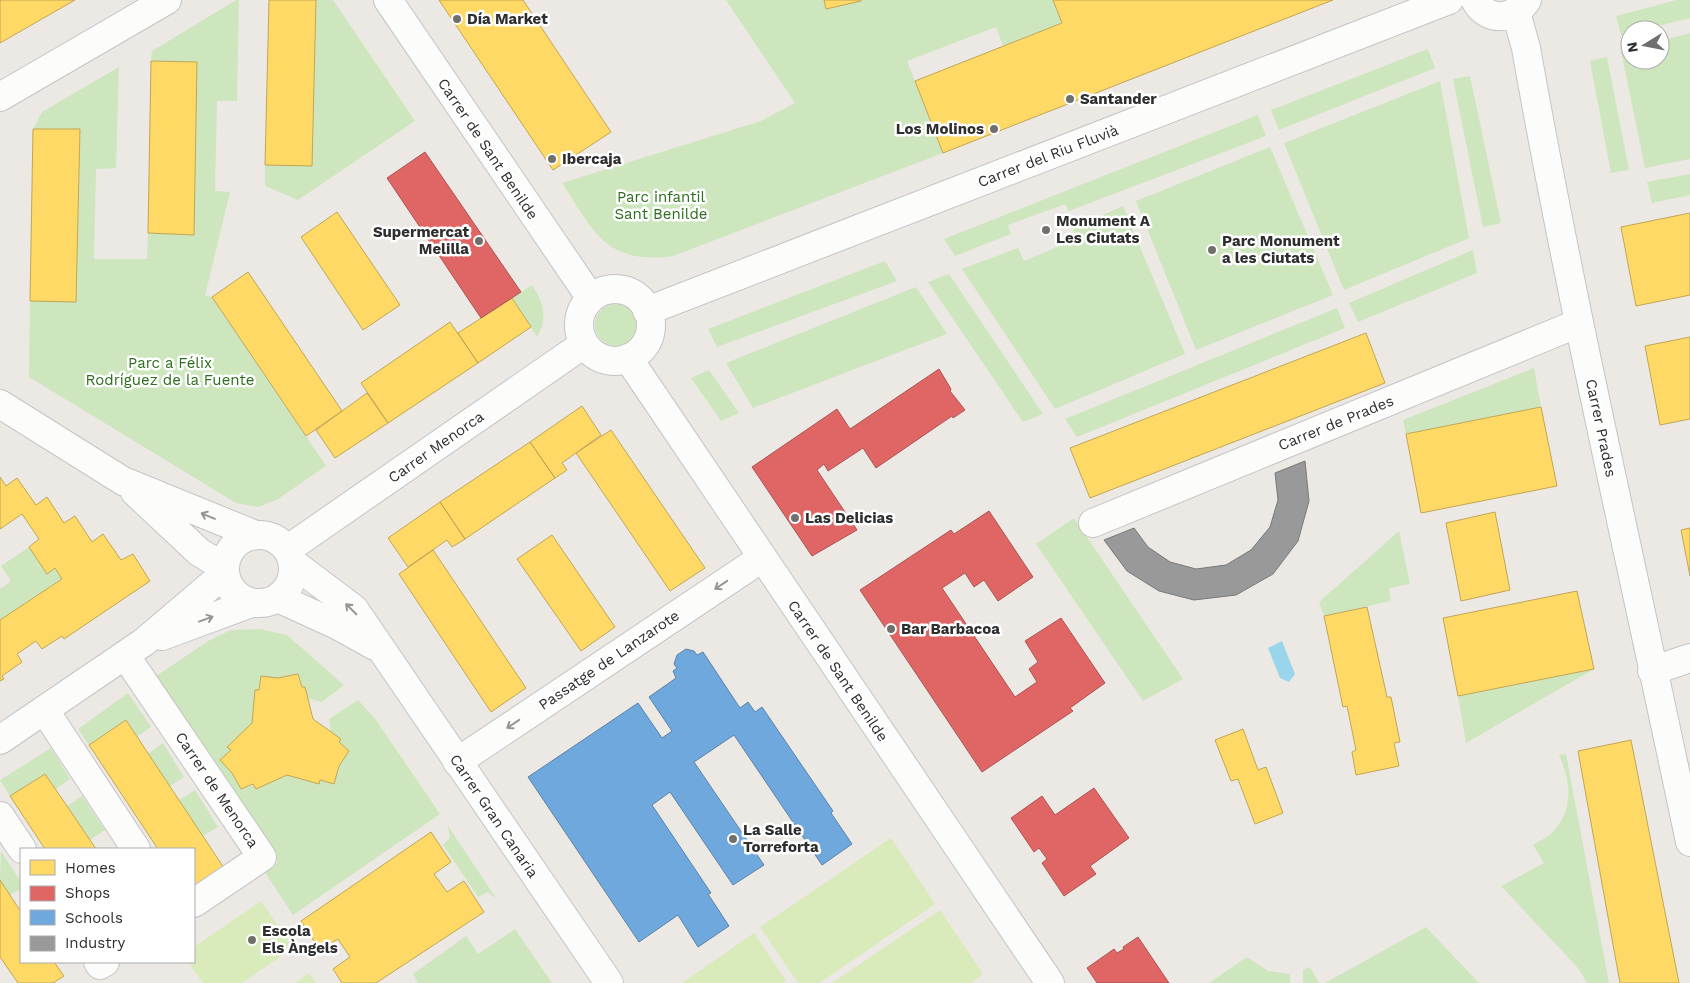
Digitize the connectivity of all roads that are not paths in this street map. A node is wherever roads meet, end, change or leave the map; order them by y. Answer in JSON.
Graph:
{"nodes":[{"id":1,"x":167,"y":0,"type":"edge"},
{"id":2,"x":388,"y":0,"type":"edge"},
{"id":3,"x":1449,"y":0,"type":"edge"},
{"id":4,"x":1475,"y":0,"type":"edge"},
{"id":5,"x":1522,"y":6,"type":"edge"},
{"id":6,"x":0,"y":97,"type":"edge"},
{"id":7,"x":590,"y":297,"type":"junction"},
{"id":8,"x":648,"y":311,"type":"junction"},
{"id":9,"x":1579,"y":322,"type":"junction"},
{"id":10,"x":584,"y":344,"type":"junction"},
{"id":11,"x":628,"y":358,"type":"junction"},
{"id":12,"x":0,"y":404,"type":"edge"},
{"id":13,"x":123,"y":481,"type":"junction"},
{"id":14,"x":1093,"y":523,"type":"dead end"},
{"id":15,"x":253,"y":534,"type":"junction"},
{"id":16,"x":290,"y":556,"type":"junction"},
{"id":17,"x":762,"y":558,"type":"junction"},
{"id":18,"x":224,"y":571,"type":"junction"},
{"id":19,"x":278,"y":598,"type":"junction"},
{"id":20,"x":251,"y":603,"type":"junction"},
{"id":21,"x":135,"y":648,"type":"junction"},
{"id":22,"x":380,"y":648,"type":"junction"},
{"id":23,"x":1690,"y":658,"type":"edge"},
{"id":24,"x":1652,"y":671,"type":"junction"},
{"id":25,"x":45,"y":711,"type":"junction"},
{"id":26,"x":0,"y":740,"type":"edge"},
{"id":27,"x":457,"y":762,"type":"junction"},
{"id":28,"x":0,"y":816,"type":"edge"},
{"id":29,"x":1690,"y":842,"type":"edge"},
{"id":30,"x":21,"y":848,"type":"edge"},
{"id":31,"x":135,"y":848,"type":"edge"},
{"id":32,"x":195,"y":902,"type":"edge"},
{"id":33,"x":609,"y":983,"type":"edge"},
{"id":34,"x":1050,"y":983,"type":"edge"}],
"edges":[{"from":1,"to":6,"type":"street"},
{"from":2,"to":7,"type":"street","name":"Carrer de Sant Benilde"},
{"from":3,"to":8,"type":"street","name":"Carrer del Riu Fluvià"},
{"from":4,"to":5,"type":"street"},
{"from":5,"to":9,"type":"street","name":"Carrer Prades"},
{"from":7,"to":8,"type":"street"},
{"from":7,"to":10,"type":"street"},
{"from":8,"to":11,"type":"street"},
{"from":9,"to":14,"type":"street","name":"Carrer de Prades"},
{"from":9,"to":24,"type":"street","name":"Carrer Prades"},
{"from":10,"to":11,"type":"street"},
{"from":10,"to":16,"type":"street","name":"Carrer Menorca"},
{"from":11,"to":17,"type":"street","name":"Carrer de Sant Benilde"},
{"from":12,"to":13,"type":"street"},
{"from":15,"to":13,"type":"street","one_way":true},
{"from":13,"to":18,"type":"street"},
{"from":15,"to":16,"type":"street"},
{"from":15,"to":18,"type":"street"},
{"from":16,"to":19,"type":"street"},
{"from":22,"to":16,"type":"street","name":"Carrer Gran Canaria","one_way":true},
{"from":17,"to":27,"type":"street","name":"Passatge de Lanzarote","one_way":true},
{"from":17,"to":34,"type":"street","name":"Carrer de Sant Benilde"},
{"from":18,"to":20,"type":"street"},
{"from":18,"to":21,"type":"street"},
{"from":19,"to":20,"type":"street"},
{"from":19,"to":22,"type":"street","name":"Carrer Gran Canaria"},
{"from":21,"to":20,"type":"street","one_way":true},
{"from":21,"to":25,"type":"street"},
{"from":21,"to":32,"type":"street","name":"Carrer de Menorca"},
{"from":22,"to":27,"type":"street","name":"Carrer Gran Canaria"},
{"from":23,"to":24,"type":"street"},
{"from":24,"to":29,"type":"street","name":"Carrer Prades"},
{"from":25,"to":26,"type":"street"},
{"from":25,"to":31,"type":"street"},
{"from":27,"to":33,"type":"street","name":"Carrer Gran Canaria"},
{"from":28,"to":30,"type":"street"}]}
